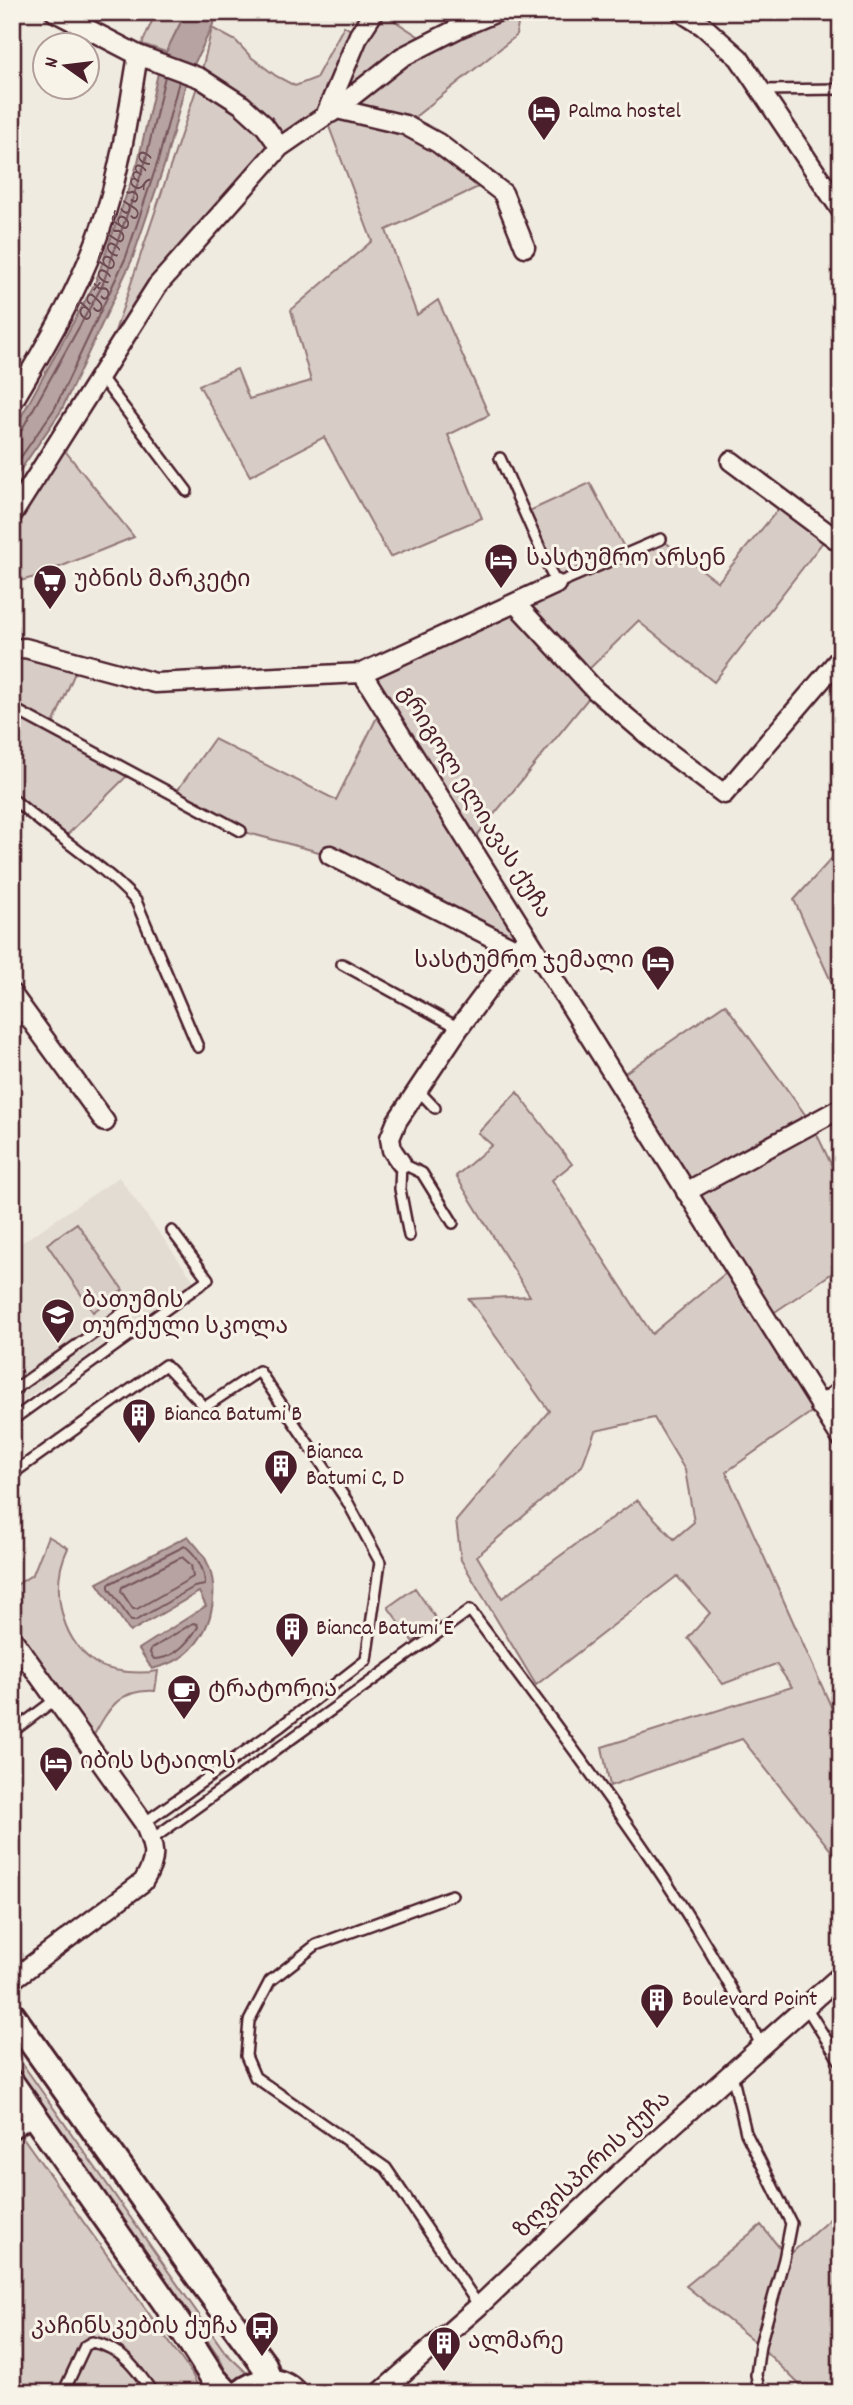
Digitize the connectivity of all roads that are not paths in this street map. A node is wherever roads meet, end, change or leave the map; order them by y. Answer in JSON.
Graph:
{"nodes":[{"id":1,"x":55,"y":12,"type":"edge"},
{"id":2,"x":374,"y":12,"type":"edge"},
{"id":3,"x":497,"y":12,"type":"edge"},
{"id":4,"x":681,"y":12,"type":"edge"},
{"id":5,"x":138,"y":55,"type":"junction"},
{"id":6,"x":841,"y":89,"type":"edge"},
{"id":7,"x":762,"y":90,"type":"junction"},
{"id":8,"x":331,"y":113,"type":"junction"},
{"id":9,"x":279,"y":147,"type":"junction"},
{"id":10,"x":841,"y":210,"type":"edge"},
{"id":11,"x":525,"y":247,"type":"dead end"},
{"id":12,"x":100,"y":376,"type":"junction"},
{"id":13,"x":12,"y":403,"type":"edge"},
{"id":14,"x":500,"y":458,"type":"dead end"},
{"id":15,"x":731,"y":461,"type":"dead end"},
{"id":16,"x":187,"y":491,"type":"dead end"},
{"id":17,"x":12,"y":515,"type":"edge"},
{"id":18,"x":660,"y":539,"type":"dead end"},
{"id":19,"x":841,"y":542,"type":"edge"},
{"id":20,"x":556,"y":584,"type":"junction"},
{"id":21,"x":515,"y":603,"type":"junction"},
{"id":22,"x":12,"y":649,"type":"edge"},
{"id":23,"x":841,"y":657,"type":"edge"},
{"id":24,"x":362,"y":673,"type":"junction"},
{"id":25,"x":12,"y":708,"type":"edge"},
{"id":26,"x":12,"y":798,"type":"edge"},
{"id":27,"x":241,"y":831,"type":"dead end"},
{"id":28,"x":330,"y":855,"type":"dead end"},
{"id":29,"x":522,"y":944,"type":"junction"},
{"id":30,"x":342,"y":964,"type":"dead end"},
{"id":31,"x":12,"y":994,"type":"edge"},
{"id":32,"x":459,"y":1028,"type":"junction"},
{"id":33,"x":198,"y":1046,"type":"dead end"},
{"id":34,"x":418,"y":1090,"type":"junction"},
{"id":35,"x":435,"y":1108,"type":"dead end"},
{"id":36,"x":841,"y":1108,"type":"edge"},
{"id":37,"x":105,"y":1122,"type":"dead end"},
{"id":38,"x":401,"y":1163,"type":"junction"},
{"id":39,"x":686,"y":1192,"type":"junction"},
{"id":40,"x":453,"y":1223,"type":"dead end"},
{"id":41,"x":172,"y":1231,"type":"dead end"},
{"id":42,"x":409,"y":1236,"type":"dead end"},
{"id":43,"x":128,"y":1309,"type":"dead end"},
{"id":44,"x":12,"y":1391,"type":"edge"},
{"id":45,"x":841,"y":1391,"type":"edge"},
{"id":46,"x":820,"y":1406,"type":"junction"},
{"id":47,"x":12,"y":1420,"type":"edge"},
{"id":48,"x":841,"y":1438,"type":"edge"},
{"id":49,"x":12,"y":1474,"type":"edge"},
{"id":50,"x":13,"y":1642,"type":"edge"},
{"id":51,"x":56,"y":1699,"type":"junction"},
{"id":52,"x":12,"y":1732,"type":"edge"},
{"id":53,"x":148,"y":1832,"type":"junction"},
{"id":54,"x":452,"y":1895,"type":"dead end"},
{"id":55,"x":841,"y":1975,"type":"edge"},
{"id":56,"x":12,"y":1980,"type":"edge"},
{"id":57,"x":806,"y":2007,"type":"junction"},
{"id":58,"x":12,"y":2015,"type":"edge"},
{"id":59,"x":762,"y":2047,"type":"junction"},
{"id":60,"x":841,"y":2063,"type":"edge"},
{"id":61,"x":732,"y":2074,"type":"junction"},
{"id":62,"x":12,"y":2084,"type":"edge"},
{"id":63,"x":35,"y":2117,"type":"junction"},
{"id":64,"x":12,"y":2132,"type":"edge"},
{"id":65,"x":479,"y":2306,"type":"junction"},
{"id":66,"x":269,"y":2381,"type":"junction"},
{"id":67,"x":63,"y":2393,"type":"edge"},
{"id":68,"x":153,"y":2393,"type":"edge"},
{"id":69,"x":227,"y":2393,"type":"edge"},
{"id":70,"x":242,"y":2393,"type":"edge"},
{"id":71,"x":294,"y":2393,"type":"edge"},
{"id":72,"x":380,"y":2393,"type":"edge"},
{"id":73,"x":760,"y":2393,"type":"edge"}],
"edges":[{"from":1,"to":5,"type":"street"},
{"from":2,"to":8,"type":"street"},
{"from":3,"to":8,"type":"street"},
{"from":4,"to":7,"type":"street"},
{"from":5,"to":9,"type":"street"},
{"from":5,"to":13,"type":"street"},
{"from":6,"to":7,"type":"lane"},
{"from":7,"to":10,"type":"street"},
{"from":8,"to":9,"type":"street"},
{"from":8,"to":11,"type":"street"},
{"from":9,"to":12,"type":"street"},
{"from":12,"to":16,"type":"lane"},
{"from":12,"to":17,"type":"street"},
{"from":14,"to":20,"type":"lane"},
{"from":15,"to":19,"type":"street"},
{"from":18,"to":20,"type":"lane"},
{"from":20,"to":21,"type":"street"},
{"from":21,"to":23,"type":"street"},
{"from":21,"to":24,"type":"street"},
{"from":22,"to":24,"type":"street"},
{"from":24,"to":29,"type":"street","name":"გრიგოლ ელიავას ქუჩა"},
{"from":25,"to":27,"type":"lane"},
{"from":26,"to":33,"type":"lane"},
{"from":28,"to":29,"type":"street"},
{"from":29,"to":32,"type":"street"},
{"from":29,"to":39,"type":"street","name":"გრიგოლ ელიავას ქუჩა"},
{"from":30,"to":32,"type":"lane"},
{"from":31,"to":37,"type":"street"},
{"from":32,"to":34,"type":"street"},
{"from":34,"to":35,"type":"lane"},
{"from":34,"to":38,"type":"street"},
{"from":36,"to":39,"type":"street"},
{"from":38,"to":40,"type":"lane"},
{"from":38,"to":42,"type":"lane"},
{"from":39,"to":46,"type":"street","name":"გრიგოლ ელიავას ქუჩა"},
{"from":41,"to":47,"type":"lane"},
{"from":43,"to":44,"type":"lane"},
{"from":45,"to":46,"type":"street"},
{"from":46,"to":48,"type":"street","name":"გრიგოლ ელიავას ქუჩა"},
{"from":49,"to":53,"type":"lane"},
{"from":50,"to":51,"type":"street"},
{"from":51,"to":52,"type":"lane"},
{"from":51,"to":53,"type":"street"},
{"from":53,"to":56,"type":"street"},
{"from":53,"to":59,"type":"lane"},
{"from":54,"to":65,"type":"lane"},
{"from":55,"to":57,"type":"street","name":"ზღვისპირის ქუჩა"},
{"from":57,"to":59,"type":"street","name":"ზღვისპირის ქუჩა"},
{"from":57,"to":60,"type":"lane"},
{"from":58,"to":66,"type":"main road"},
{"from":59,"to":61,"type":"street","name":"ზღვისპირის ქუჩა"},
{"from":61,"to":65,"type":"street","name":"ზღვისპირის ქუჩა"},
{"from":61,"to":73,"type":"lane"},
{"from":62,"to":63,"type":"main road"},
{"from":63,"to":64,"type":"street"},
{"from":63,"to":69,"type":"main road"},
{"from":65,"to":72,"type":"street","name":"ზღვისპირის ქუჩა"},
{"from":66,"to":70,"type":"main road"},
{"from":66,"to":71,"type":"main road"},
{"from":67,"to":68,"type":"lane"}]}
